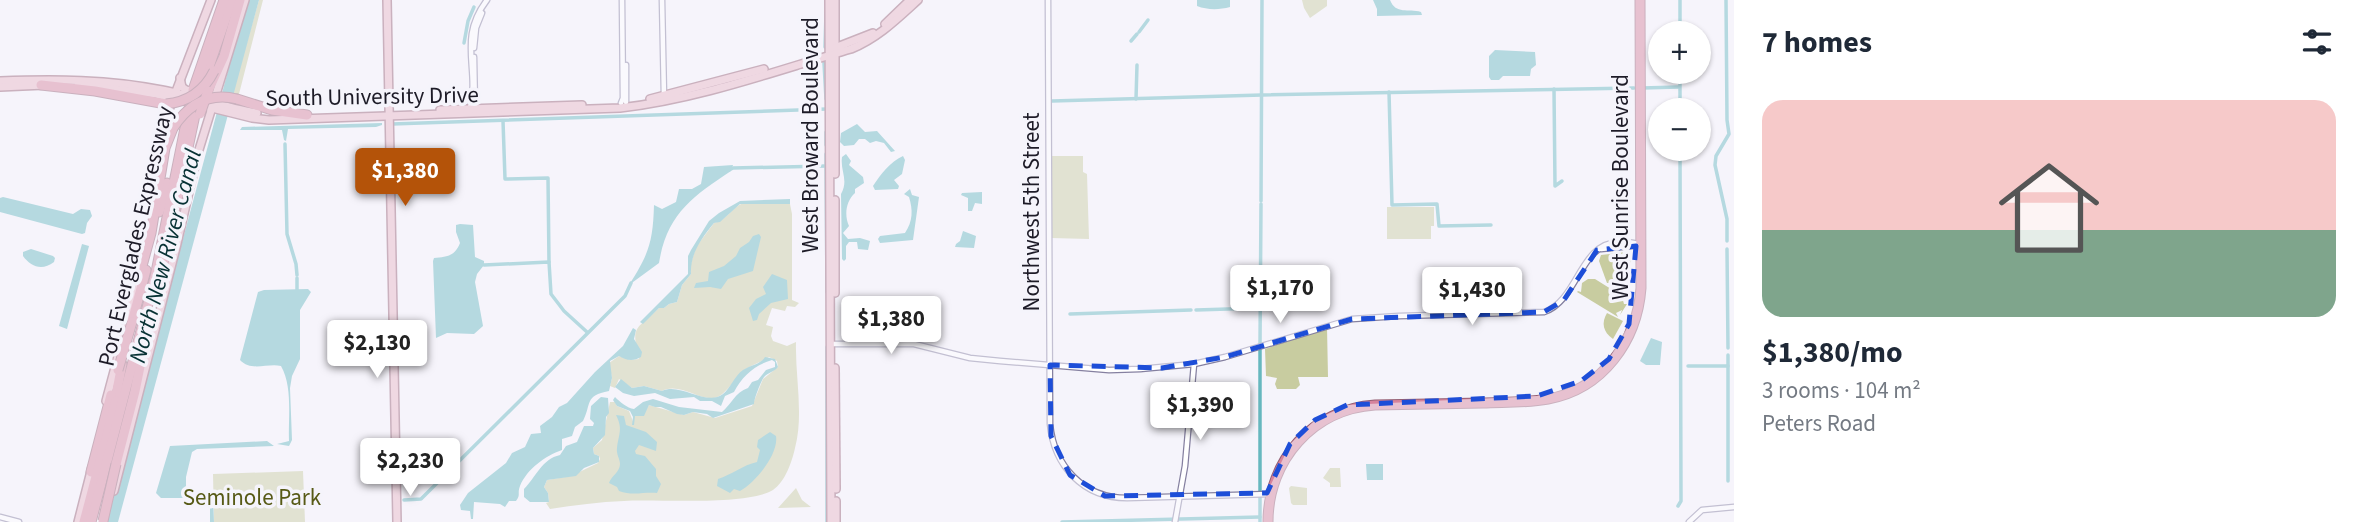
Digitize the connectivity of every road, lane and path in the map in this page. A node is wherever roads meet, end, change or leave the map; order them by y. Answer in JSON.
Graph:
{"nodes":[{"id":1,"x":211,"y":0,"type":"edge"},
{"id":2,"x":218,"y":0,"type":"edge"},
{"id":3,"x":224,"y":0,"type":"edge"},
{"id":4,"x":238,"y":0,"type":"edge"},
{"id":5,"x":385,"y":0,"type":"edge"},
{"id":6,"x":489,"y":0,"type":"edge"},
{"id":7,"x":624,"y":0,"type":"edge"},
{"id":8,"x":662,"y":0,"type":"edge"},
{"id":9,"x":832,"y":0,"type":"edge"},
{"id":10,"x":910,"y":0,"type":"edge"},
{"id":11,"x":918,"y":0,"type":"edge"},
{"id":12,"x":1048,"y":0,"type":"edge"},
{"id":13,"x":1637,"y":0,"type":"edge"},
{"id":14,"x":895,"y":18,"type":"junction"},
{"id":15,"x":832,"y":52,"type":"junction"},
{"id":16,"x":785,"y":63,"type":"junction"},
{"id":17,"x":761,"y":75,"type":"junction"},
{"id":18,"x":180,"y":77,"type":"junction"},
{"id":19,"x":729,"y":79,"type":"junction"},
{"id":20,"x":0,"y":81,"type":"edge"},
{"id":21,"x":41,"y":85,"type":"junction"},
{"id":22,"x":0,"y":87,"type":"edge"},
{"id":23,"x":202,"y":90,"type":"junction"},
{"id":24,"x":156,"y":94,"type":"junction"},
{"id":25,"x":691,"y":95,"type":"junction"},
{"id":26,"x":664,"y":99,"type":"junction"},
{"id":27,"x":168,"y":102,"type":"junction"},
{"id":28,"x":622,"y":104,"type":"junction"},
{"id":29,"x":215,"y":105,"type":"junction"},
{"id":30,"x":233,"y":106,"type":"junction"},
{"id":31,"x":471,"y":110,"type":"junction"},
{"id":32,"x":192,"y":111,"type":"junction"},
{"id":33,"x":387,"y":114,"type":"junction"},
{"id":34,"x":307,"y":115,"type":"joint"},
{"id":35,"x":206,"y":124,"type":"junction"},
{"id":36,"x":167,"y":183,"type":"junction"},
{"id":37,"x":832,"y":185,"type":"junction"},
{"id":38,"x":1638,"y":244,"type":"junction"},
{"id":39,"x":830,"y":256,"type":"junction"},
{"id":40,"x":139,"y":277,"type":"junction"},
{"id":41,"x":835,"y":285,"type":"junction"},
{"id":42,"x":135,"y":292,"type":"junction"},
{"id":43,"x":148,"y":325,"type":"junction"},
{"id":44,"x":833,"y":344,"type":"junction"},
{"id":45,"x":1610,"y":360,"type":"junction"},
{"id":46,"x":1194,"y":364,"type":"junction"},
{"id":47,"x":1050,"y":365,"type":"junction"},
{"id":48,"x":831,"y":368,"type":"junction"},
{"id":49,"x":1577,"y":384,"type":"junction"},
{"id":50,"x":836,"y":390,"type":"junction"},
{"id":51,"x":1552,"y":398,"type":"junction"},
{"id":52,"x":1468,"y":400,"type":"junction"},
{"id":53,"x":1325,"y":417,"type":"junction"},
{"id":54,"x":111,"y":418,"type":"junction"},
{"id":55,"x":127,"y":441,"type":"joint"},
{"id":56,"x":1280,"y":459,"type":"junction"},
{"id":57,"x":91,"y":472,"type":"junction"},
{"id":58,"x":1276,"y":475,"type":"junction"},
{"id":59,"x":1265,"y":494,"type":"junction"},
{"id":60,"x":1180,"y":496,"type":"junction"},
{"id":61,"x":1734,"y":508,"type":"edge"},
{"id":62,"x":0,"y":517,"type":"edge"},
{"id":63,"x":833,"y":517,"type":"edge"},
{"id":64,"x":1175,"y":520,"type":"edge"},
{"id":65,"x":19,"y":522,"type":"edge"},
{"id":66,"x":78,"y":522,"type":"edge"},
{"id":67,"x":84,"y":522,"type":"edge"},
{"id":68,"x":90,"y":522,"type":"edge"},
{"id":69,"x":101,"y":522,"type":"edge"},
{"id":70,"x":395,"y":522,"type":"edge"},
{"id":71,"x":1266,"y":522,"type":"edge"},
{"id":72,"x":1690,"y":522,"type":"edge"}],
"edges":[{"from":1,"to":18,"type":"main road"},
{"from":2,"to":23,"type":"highway","name":"Port Everglades Expressway"},
{"from":3,"to":23,"type":"highway"},
{"from":4,"to":23,"type":"highway","name":"Port Everglades Expressway"},
{"from":4,"to":23,"type":"main road"},
{"from":4,"to":27,"type":"highway","bridge":true},
{"from":5,"to":33,"type":"main road"},
{"from":5,"to":33,"type":"main road"},
{"from":6,"to":31,"type":"street"},
{"from":7,"to":28,"type":"street"},
{"from":8,"to":26,"type":"street"},
{"from":9,"to":15,"type":"main road","name":"West Broward Boulevard"},
{"from":10,"to":14,"type":"main road"},
{"from":11,"to":14,"type":"main road"},
{"from":12,"to":47,"type":"street","name":"Northwest 5th Street"},
{"from":13,"to":38,"type":"highway","name":"West Sunrise Boulevard"},
{"from":14,"to":15,"type":"main road"},
{"from":15,"to":16,"type":"main road"},
{"from":15,"to":17,"type":"main road"},
{"from":15,"to":37,"type":"main road","name":"West Broward Boulevard"},
{"from":16,"to":17,"type":"main road"},
{"from":16,"to":19,"type":"main road"},
{"from":17,"to":25,"type":"main road"},
{"from":18,"to":23,"type":"main road"},
{"from":18,"to":27,"type":"main road"},
{"from":19,"to":25,"type":"main road"},
{"from":19,"to":26,"type":"main road"},
{"from":20,"to":27,"type":"main road","name":"South University Drive"},
{"from":21,"to":22,"type":"main road","name":"South University Drive"},
{"from":21,"to":24,"type":"main road","name":"South University Drive"},
{"from":21,"to":27,"type":"highway"},
{"from":23,"to":29,"type":"main road"},
{"from":23,"to":32,"type":"highway","name":"Port Everglades Expressway","bridge":true},
{"from":24,"to":27,"type":"main road","name":"South University Drive"},
{"from":24,"to":27,"type":"main road"},
{"from":25,"to":26,"type":"main road"},
{"from":26,"to":28,"type":"main road","name":"South University Drive"},
{"from":27,"to":29,"type":"main road","name":"South University Drive"},
{"from":27,"to":35,"type":"main road"},
{"from":27,"to":40,"type":"main road"},
{"from":28,"to":31,"type":"main road","name":"South University Drive"},
{"from":29,"to":30,"type":"main road","name":"South University Drive"},
{"from":29,"to":35,"type":"main road"},
{"from":30,"to":33,"type":"main road","name":"South University Drive"},
{"from":30,"to":34,"type":"highway"},
{"from":30,"to":40,"type":"highway","bridge":true},
{"from":31,"to":33,"type":"main road","name":"South University Drive"},
{"from":32,"to":36,"type":"highway","name":"Port Everglades Expressway"},
{"from":32,"to":43,"type":"highway","name":"Port Everglades Expressway"},
{"from":32,"to":68,"type":"highway"},
{"from":33,"to":34,"type":"main road","name":"South University Drive"},
{"from":33,"to":70,"type":"main road"},
{"from":35,"to":55,"type":"main road"},
{"from":36,"to":54,"type":"highway","name":"Port Everglades Expressway"},
{"from":36,"to":57,"type":"highway","bridge":true},
{"from":37,"to":39,"type":"main road","name":"West Broward Boulevard"},
{"from":37,"to":41,"type":"main road","name":"West Broward Boulevard"},
{"from":38,"to":45,"type":"highway","name":"West Sunrise Boulevard"},
{"from":38,"to":46,"type":"street"},
{"from":39,"to":41,"type":"main road"},
{"from":39,"to":44,"type":"main road","name":"West Broward Boulevard"},
{"from":40,"to":42,"type":"main road"},
{"from":41,"to":44,"type":"main road","name":"West Broward Boulevard"},
{"from":42,"to":54,"type":"highway"},
{"from":42,"to":57,"type":"main road"},
{"from":43,"to":69,"type":"highway","name":"Port Everglades Expressway"},
{"from":43,"to":69,"type":"highway","bridge":true},
{"from":44,"to":47,"type":"street"},
{"from":44,"to":48,"type":"main road","name":"West Broward Boulevard"},
{"from":44,"to":50,"type":"main road","name":"West Broward Boulevard"},
{"from":45,"to":49,"type":"highway","name":"West Sunrise Boulevard"},
{"from":45,"to":51,"type":"highway","name":"West Sunrise Boulevard"},
{"from":46,"to":47,"type":"street"},
{"from":46,"to":60,"type":"street"},
{"from":47,"to":60,"type":"street","name":"Northwest 5th Street"},
{"from":48,"to":50,"type":"main road"},
{"from":48,"to":63,"type":"main road","name":"West Broward Boulevard"},
{"from":49,"to":51,"type":"highway"},
{"from":49,"to":52,"type":"highway","name":"West Sunrise Boulevard"},
{"from":50,"to":63,"type":"main road","name":"West Broward Boulevard"},
{"from":51,"to":52,"type":"highway","name":"West Sunrise Boulevard"},
{"from":52,"to":53,"type":"highway","name":"West Sunrise Boulevard"},
{"from":53,"to":56,"type":"highway","name":"West Sunrise Boulevard"},
{"from":53,"to":58,"type":"highway","name":"West Sunrise Boulevard"},
{"from":54,"to":67,"type":"highway","name":"Port Everglades Expressway"},
{"from":55,"to":69,"type":"highway"},
{"from":56,"to":58,"type":"highway"},
{"from":56,"to":59,"type":"highway","name":"West Sunrise Boulevard"},
{"from":57,"to":66,"type":"main road"},
{"from":58,"to":59,"type":"highway","name":"West Sunrise Boulevard"},
{"from":59,"to":60,"type":"street","name":"Northwest 5th Street"},
{"from":59,"to":71,"type":"highway","name":"West Sunrise Boulevard"},
{"from":60,"to":64,"type":"street"},
{"from":61,"to":72,"type":"street"},
{"from":62,"to":65,"type":"street"}]}
